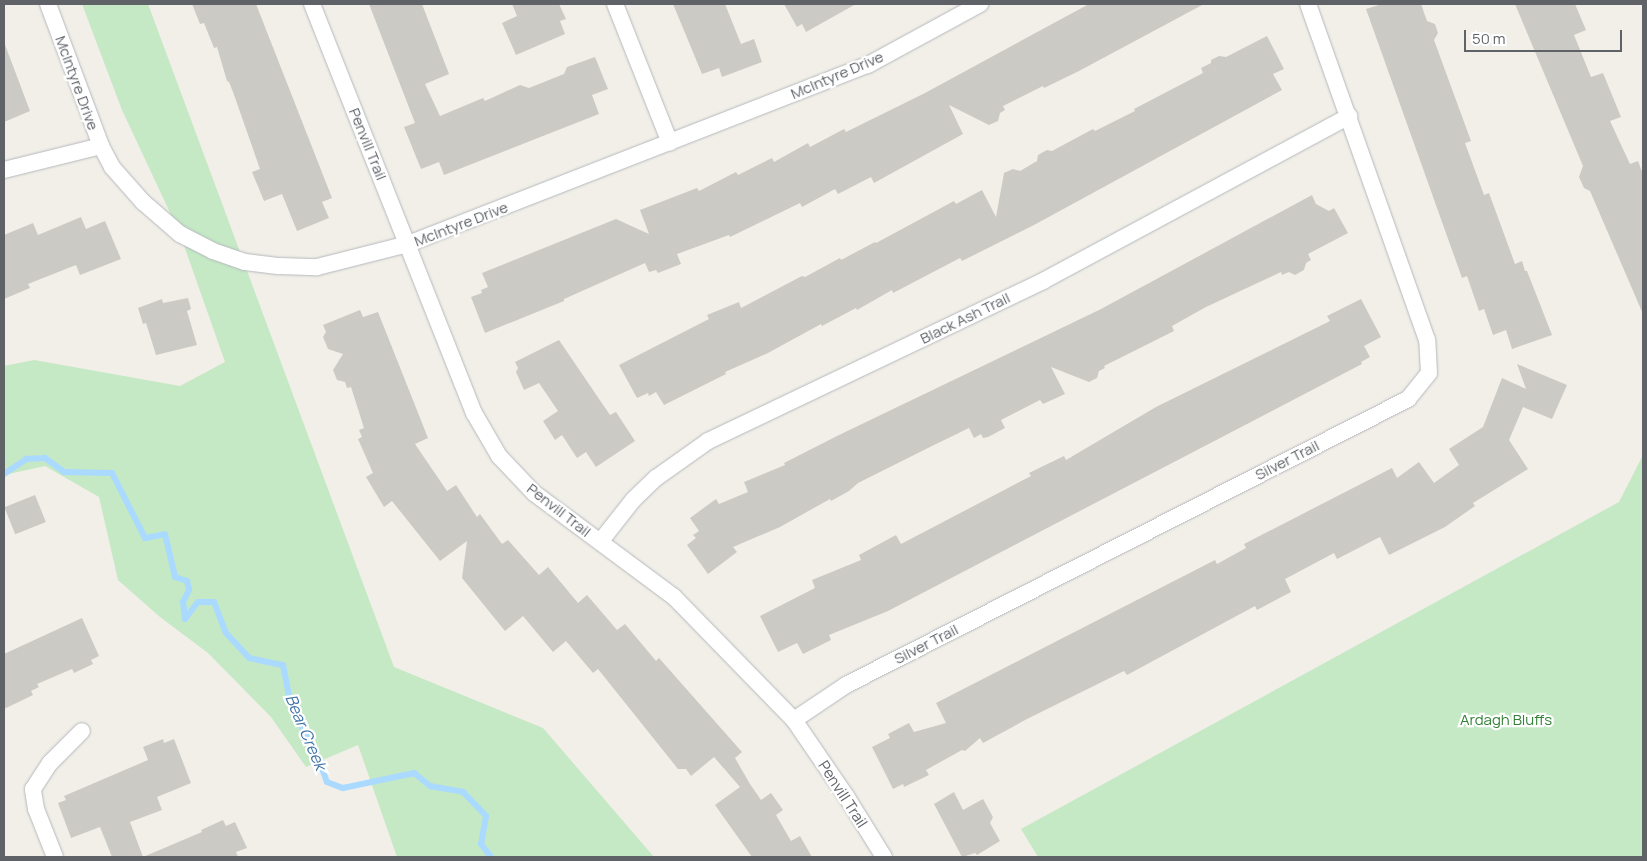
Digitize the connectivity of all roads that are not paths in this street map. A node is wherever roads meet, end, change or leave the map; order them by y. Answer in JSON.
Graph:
{"nodes":[{"id":1,"x":48,"y":4,"type":"edge"},
{"id":2,"x":312,"y":4,"type":"edge"},
{"id":3,"x":615,"y":4,"type":"edge"},
{"id":4,"x":980,"y":4,"type":"edge"},
{"id":5,"x":1308,"y":4,"type":"edge"},
{"id":6,"x":1348,"y":116,"type":"junction"},
{"id":7,"x":670,"y":143,"type":"junction"},
{"id":8,"x":101,"y":146,"type":"junction"},
{"id":9,"x":4,"y":170,"type":"edge"},
{"id":10,"x":408,"y":244,"type":"junction"},
{"id":11,"x":600,"y":542,"type":"junction"},
{"id":12,"x":794,"y":720,"type":"junction"},
{"id":13,"x":82,"y":731,"type":"dead end"},
{"id":14,"x":54,"y":857,"type":"edge"},
{"id":15,"x":884,"y":857,"type":"edge"}],
"edges":[{"from":1,"to":8,"type":"street","name":"McIntyre Drive"},
{"from":2,"to":10,"type":"street","name":"Penvill Trail"},
{"from":3,"to":7,"type":"street"},
{"from":4,"to":7,"type":"street","name":"McIntyre Drive"},
{"from":5,"to":6,"type":"street","name":"Silver Trail"},
{"from":6,"to":11,"type":"street","name":"Black Ash Trail"},
{"from":6,"to":12,"type":"street","name":"Silver Trail"},
{"from":7,"to":10,"type":"street","name":"McIntyre Drive"},
{"from":8,"to":9,"type":"street"},
{"from":8,"to":10,"type":"street","name":"McIntyre Drive"},
{"from":10,"to":11,"type":"street","name":"Penvill Trail"},
{"from":11,"to":12,"type":"street","name":"Penvill Trail"},
{"from":12,"to":15,"type":"street","name":"Penvill Trail"},
{"from":13,"to":14,"type":"street"}]}
